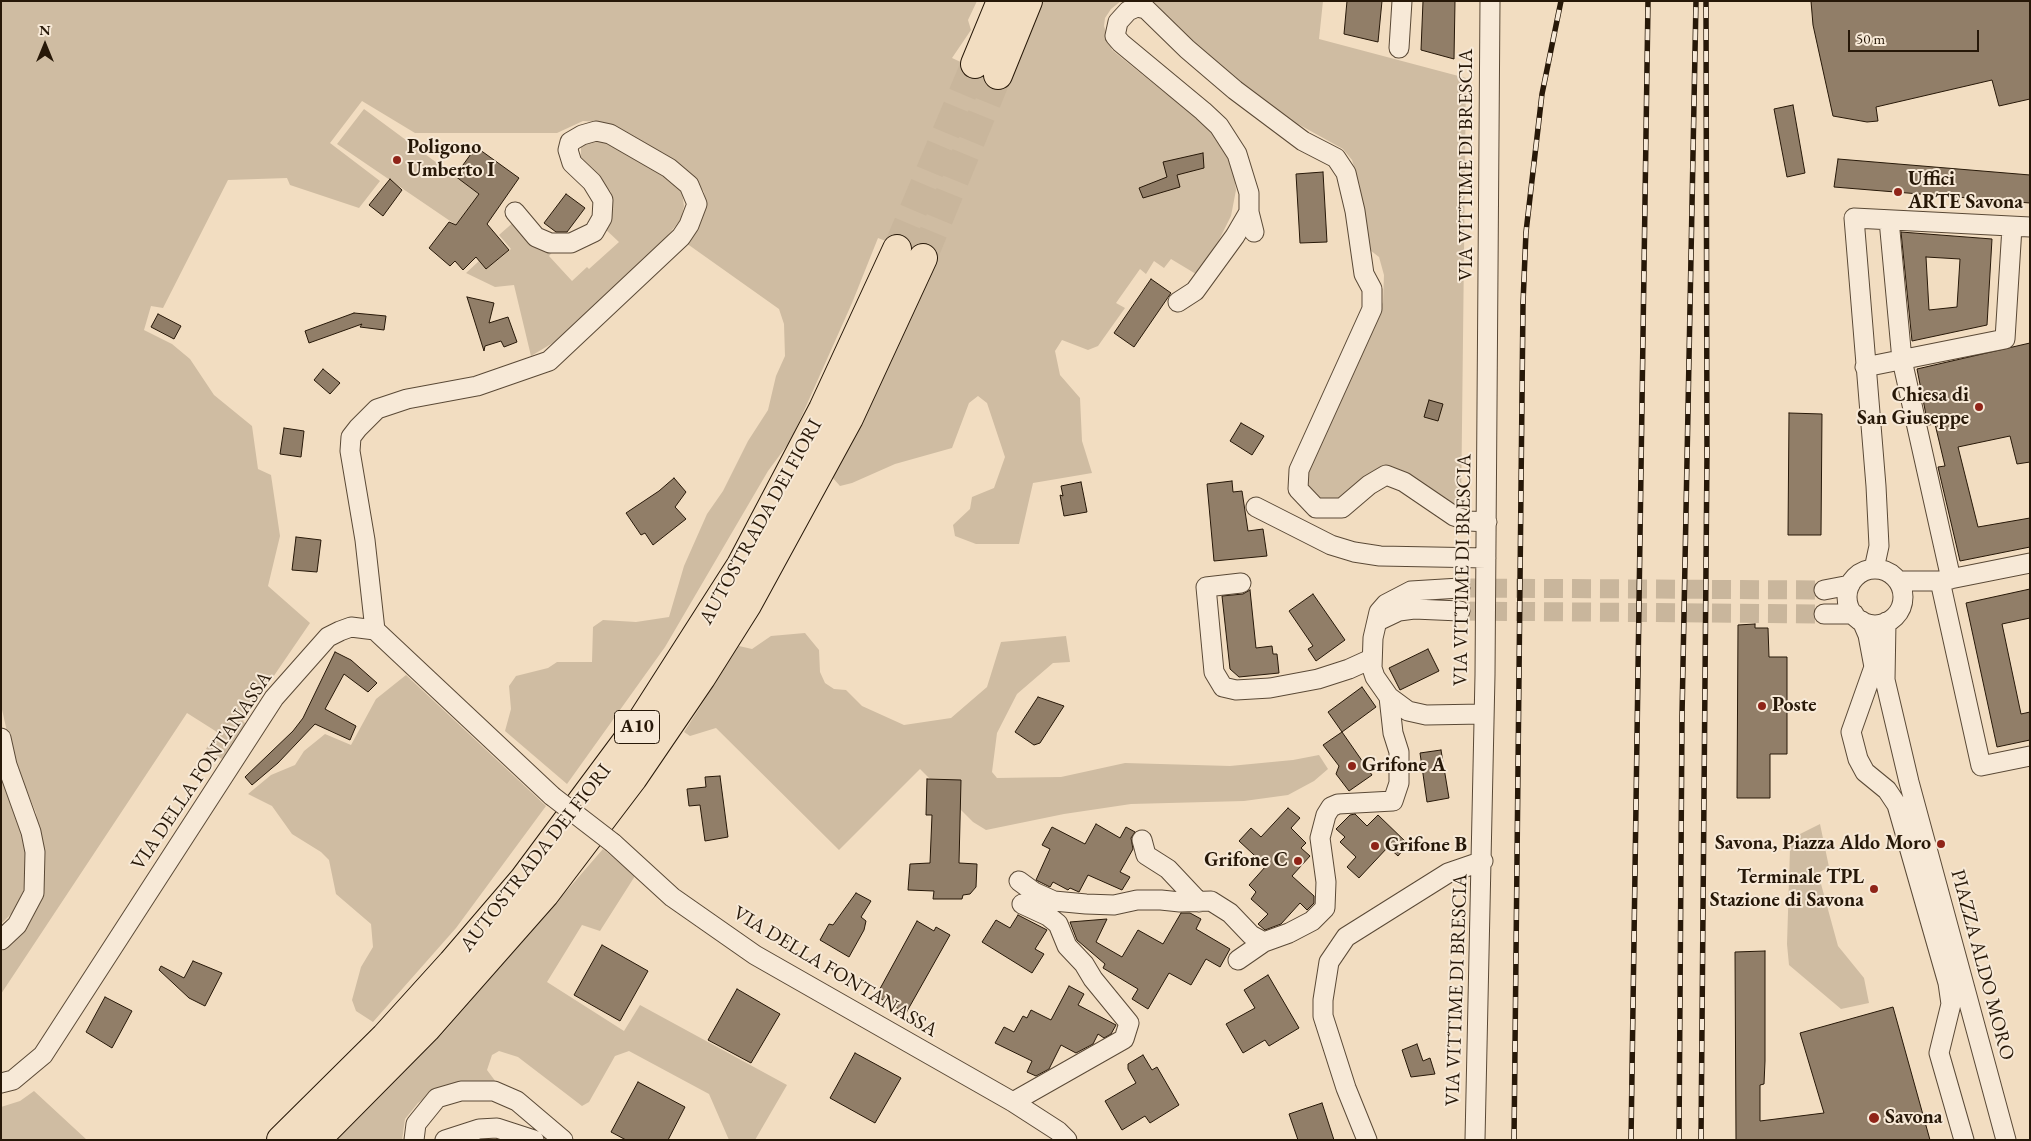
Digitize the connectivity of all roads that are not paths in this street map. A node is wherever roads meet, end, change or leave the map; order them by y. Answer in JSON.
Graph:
{"nodes":[{"id":1,"x":1002,"y":1,"type":"edge"},
{"id":2,"x":1028,"y":1,"type":"edge"},
{"id":3,"x":1402,"y":1,"type":"edge"},
{"id":4,"x":1490,"y":1,"type":"edge"},
{"id":5,"x":1002,"y":32,"type":"junction"},
{"id":6,"x":1399,"y":48,"type":"dead end"},
{"id":7,"x":987,"y":70,"type":"tunnel mouth"},
{"id":8,"x":515,"y":212,"type":"dead end"},
{"id":9,"x":1249,"y":212,"type":"junction"},
{"id":10,"x":1889,"y":220,"type":"junction"},
{"id":11,"x":2021,"y":227,"type":"edge"},
{"id":12,"x":1254,"y":232,"type":"dead end"},
{"id":13,"x":897,"y":249,"type":"tunnel mouth"},
{"id":14,"x":923,"y":258,"type":"tunnel mouth"},
{"id":15,"x":1178,"y":302,"type":"dead end"},
{"id":16,"x":1902,"y":360,"type":"junction"},
{"id":17,"x":1865,"y":367,"type":"junction"},
{"id":18,"x":1256,"y":507,"type":"dead end"},
{"id":19,"x":1487,"y":522,"type":"junction"},
{"id":20,"x":1486,"y":558,"type":"junction"},
{"id":21,"x":2030,"y":563,"type":"edge"},
{"id":22,"x":1874,"y":569,"type":"junction"},
{"id":23,"x":1945,"y":580,"type":"junction"},
{"id":24,"x":1898,"y":581,"type":"junction"},
{"id":25,"x":1241,"y":583,"type":"dead end"},
{"id":26,"x":1850,"y":585,"type":"junction"},
{"id":27,"x":1460,"y":588,"type":"tunnel mouth"},
{"id":28,"x":1824,"y":590,"type":"tunnel mouth"},
{"id":29,"x":1902,"y":605,"type":"junction"},
{"id":30,"x":1460,"y":611,"type":"tunnel mouth"},
{"id":31,"x":1824,"y":614,"type":"tunnel mouth"},
{"id":32,"x":1858,"y":618,"type":"junction"},
{"id":33,"x":1378,"y":622,"type":"junction"},
{"id":34,"x":1886,"y":622,"type":"junction"},
{"id":35,"x":375,"y":630,"type":"junction"},
{"id":36,"x":1371,"y":659,"type":"junction"},
{"id":37,"x":1389,"y":697,"type":"junction"},
{"id":38,"x":1483,"y":714,"type":"junction"},
{"id":39,"x":1,"y":738,"type":"edge"},
{"id":40,"x":2030,"y":756,"type":"edge"},
{"id":41,"x":1142,"y":840,"type":"dead end"},
{"id":42,"x":1483,"y":861,"type":"junction"},
{"id":43,"x":1019,"y":881,"type":"dead end"},
{"id":44,"x":1199,"y":902,"type":"junction"},
{"id":45,"x":1022,"y":904,"type":"dead end"},
{"id":46,"x":1,"y":940,"type":"edge"},
{"id":47,"x":1264,"y":942,"type":"junction"},
{"id":48,"x":1238,"y":960,"type":"dead end"},
{"id":49,"x":1,"y":1083,"type":"edge"},
{"id":50,"x":1013,"y":1102,"type":"junction"},
{"id":51,"x":281,"y":1140,"type":"edge"},
{"id":52,"x":316,"y":1140,"type":"edge"},
{"id":53,"x":414,"y":1140,"type":"edge"},
{"id":54,"x":445,"y":1140,"type":"edge"},
{"id":55,"x":534,"y":1140,"type":"edge"},
{"id":56,"x":563,"y":1140,"type":"edge"},
{"id":57,"x":1067,"y":1140,"type":"edge"},
{"id":58,"x":1366,"y":1140,"type":"edge"},
{"id":59,"x":1476,"y":1140,"type":"edge"},
{"id":60,"x":1964,"y":1140,"type":"edge"},
{"id":61,"x":2006,"y":1140,"type":"edge"}],
"edges":[{"from":1,"to":5,"type":"highway"},
{"from":2,"to":5,"type":"highway"},
{"from":3,"to":6,"type":"street"},
{"from":4,"to":19,"type":"street","name":"VIA VITTIME DI BRESCIA"},
{"from":5,"to":7,"type":"highway"},
{"from":8,"to":35,"type":"street"},
{"from":9,"to":12,"type":"street"},
{"from":9,"to":15,"type":"street"},
{"from":9,"to":19,"type":"street"},
{"from":10,"to":11,"type":"street"},
{"from":10,"to":16,"type":"street"},
{"from":10,"to":17,"type":"street"},
{"from":11,"to":16,"type":"street"},
{"from":13,"to":51,"type":"highway","name":"AUTOSTRADA DEI FIORI","number":"A10"},
{"from":14,"to":52,"type":"highway","name":"AUTOSTRADA DEI FIORI","number":"A10"},
{"from":16,"to":17,"type":"street"},
{"from":16,"to":23,"type":"street"},
{"from":17,"to":22,"type":"street"},
{"from":18,"to":20,"type":"street"},
{"from":19,"to":20,"type":"street","name":"VIA VITTIME DI BRESCIA"},
{"from":20,"to":38,"type":"street","name":"VIA VITTIME DI BRESCIA"},
{"from":21,"to":23,"type":"street"},
{"from":22,"to":24,"type":"street"},
{"from":22,"to":26,"type":"street"},
{"from":23,"to":24,"type":"street"},
{"from":23,"to":29,"type":"street"},
{"from":23,"to":40,"type":"street"},
{"from":24,"to":29,"type":"street"},
{"from":25,"to":36,"type":"street"},
{"from":26,"to":28,"type":"street"},
{"from":26,"to":32,"type":"street"},
{"from":27,"to":33,"type":"street"},
{"from":29,"to":34,"type":"street"},
{"from":30,"to":33,"type":"street"},
{"from":31,"to":32,"type":"street"},
{"from":32,"to":34,"type":"street"},
{"from":32,"to":60,"type":"street","name":"PIAZZA ALDO MORO"},
{"from":33,"to":36,"type":"street"},
{"from":34,"to":61,"type":"street","name":"PIAZZA ALDO MORO"},
{"from":35,"to":49,"type":"street","name":"VIA DELLA FONTANASSA"},
{"from":35,"to":50,"type":"street","name":"VIA DELLA FONTANASSA","bridge":true},
{"from":36,"to":37,"type":"street"},
{"from":37,"to":38,"type":"street"},
{"from":37,"to":47,"type":"street"},
{"from":38,"to":42,"type":"street","name":"VIA VITTIME DI BRESCIA"},
{"from":39,"to":46,"type":"street"},
{"from":41,"to":44,"type":"street"},
{"from":42,"to":58,"type":"street"},
{"from":42,"to":59,"type":"street","name":"VIA VITTIME DI BRESCIA"},
{"from":43,"to":44,"type":"street"},
{"from":44,"to":47,"type":"street"},
{"from":45,"to":50,"type":"street"},
{"from":47,"to":48,"type":"street"},
{"from":50,"to":57,"type":"street","name":"VIA DELLA FONTANASSA"},
{"from":53,"to":56,"type":"street"},
{"from":54,"to":55,"type":"street"}]}
